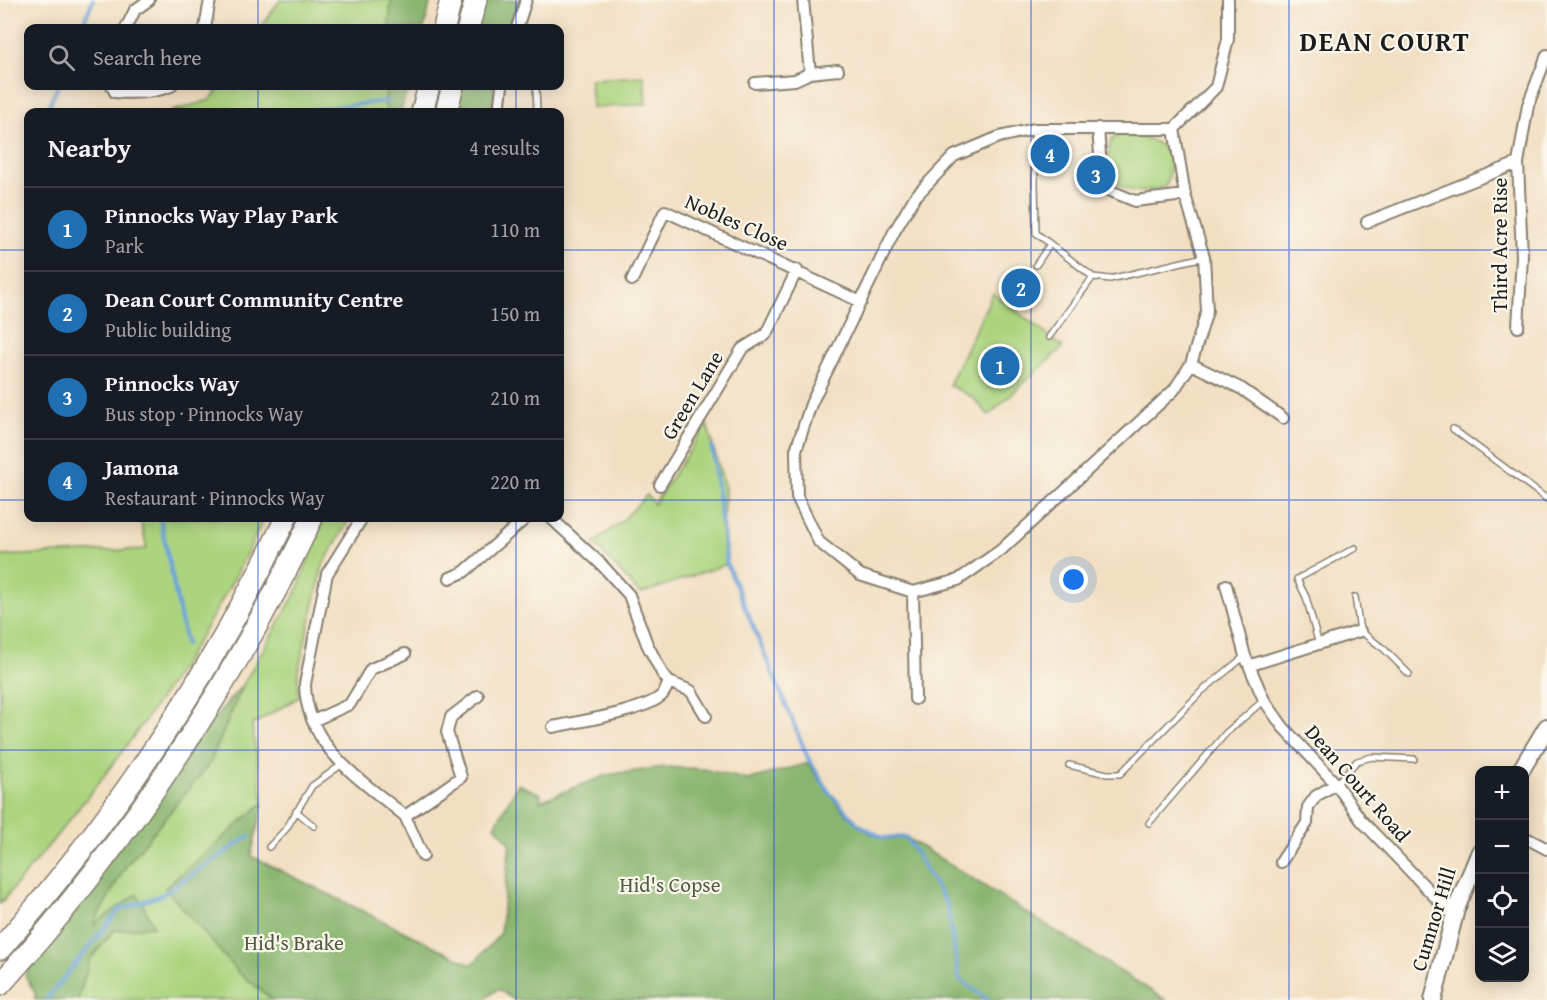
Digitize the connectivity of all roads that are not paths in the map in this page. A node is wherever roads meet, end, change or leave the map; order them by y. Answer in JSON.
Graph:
{"nodes":[{"id":1,"x":149,"y":0,"type":"edge"},
{"id":2,"x":210,"y":0,"type":"edge"},
{"id":3,"x":452,"y":0,"type":"edge"},
{"id":4,"x":476,"y":0,"type":"edge"},
{"id":5,"x":526,"y":0,"type":"edge"},
{"id":6,"x":803,"y":0,"type":"edge"},
{"id":7,"x":1228,"y":0,"type":"edge"},
{"id":8,"x":128,"y":24,"type":"edge"},
{"id":9,"x":206,"y":24,"type":"edge"},
{"id":10,"x":445,"y":24,"type":"edge"},
{"id":11,"x":469,"y":24,"type":"edge"},
{"id":12,"x":518,"y":24,"type":"edge"},
{"id":13,"x":1547,"y":55,"type":"edge"},
{"id":14,"x":838,"y":70,"type":"dead end"},
{"id":15,"x":810,"y":73,"type":"junction"},
{"id":16,"x":755,"y":83,"type":"dead end"},
{"id":17,"x":114,"y":90,"type":"edge"},
{"id":18,"x":159,"y":90,"type":"edge"},
{"id":19,"x":428,"y":90,"type":"edge"},
{"id":20,"x":452,"y":90,"type":"edge"},
{"id":21,"x":502,"y":90,"type":"edge"},
{"id":22,"x":536,"y":90,"type":"edge"},
{"id":23,"x":423,"y":108,"type":"edge"},
{"id":24,"x":447,"y":108,"type":"edge"},
{"id":25,"x":499,"y":108,"type":"edge"},
{"id":26,"x":537,"y":108,"type":"edge"},
{"id":27,"x":1098,"y":128,"type":"junction"},
{"id":28,"x":1034,"y":129,"type":"junction"},
{"id":29,"x":1174,"y":129,"type":"junction"},
{"id":30,"x":1518,"y":163,"type":"junction"},
{"id":31,"x":1185,"y":195,"type":"junction"},
{"id":32,"x":1367,"y":222,"type":"dead end"},
{"id":33,"x":1050,"y":244,"type":"junction"},
{"id":34,"x":1204,"y":257,"type":"junction"},
{"id":35,"x":1036,"y":265,"type":"dead end"},
{"id":36,"x":797,"y":270,"type":"junction"},
{"id":37,"x":1094,"y":277,"type":"junction"},
{"id":38,"x":632,"y":280,"type":"dead end"},
{"id":39,"x":861,"y":302,"type":"junction"},
{"id":40,"x":1518,"y":327,"type":"dead end"},
{"id":41,"x":1049,"y":337,"type":"dead end"},
{"id":42,"x":1191,"y":364,"type":"junction"},
{"id":43,"x":1282,"y":418,"type":"dead end"},
{"id":44,"x":1453,"y":429,"type":"dead end"},
{"id":45,"x":660,"y":485,"type":"dead end"},
{"id":46,"x":1547,"y":499,"type":"edge"},
{"id":47,"x":284,"y":522,"type":"edge"},
{"id":48,"x":310,"y":522,"type":"edge"},
{"id":49,"x":360,"y":522,"type":"edge"},
{"id":50,"x":521,"y":522,"type":"edge"},
{"id":51,"x":555,"y":522,"type":"edge"},
{"id":52,"x":1355,"y":548,"type":"dead end"},
{"id":53,"x":450,"y":578,"type":"dead end"},
{"id":54,"x":1226,"y":585,"type":"dead end"},
{"id":55,"x":913,"y":592,"type":"junction"},
{"id":56,"x":1355,"y":597,"type":"dead end"},
{"id":57,"x":1360,"y":631,"type":"junction"},
{"id":58,"x":1318,"y":645,"type":"junction"},
{"id":59,"x":405,"y":654,"type":"dead end"},
{"id":60,"x":1248,"y":660,"type":"junction"},
{"id":61,"x":1409,"y":674,"type":"dead end"},
{"id":62,"x":669,"y":682,"type":"junction"},
{"id":63,"x":478,"y":696,"type":"dead end"},
{"id":64,"x":915,"y":699,"type":"dead end"},
{"id":65,"x":1264,"y":700,"type":"junction"},
{"id":66,"x":706,"y":716,"type":"dead end"},
{"id":67,"x":313,"y":721,"type":"junction"},
{"id":68,"x":553,"y":727,"type":"dead end"},
{"id":69,"x":1547,"y":727,"type":"edge"},
{"id":70,"x":1414,"y":759,"type":"dead end"},
{"id":71,"x":341,"y":765,"type":"junction"},
{"id":72,"x":1069,"y":765,"type":"dead end"},
{"id":73,"x":1524,"y":766,"type":"edge"},
{"id":74,"x":1336,"y":784,"type":"junction"},
{"id":75,"x":296,"y":811,"type":"junction"},
{"id":76,"x":405,"y":816,"type":"junction"},
{"id":77,"x":1149,"y":823,"type":"dead end"},
{"id":78,"x":314,"y":826,"type":"dead end"},
{"id":79,"x":1529,"y":840,"type":"edge"},
{"id":80,"x":269,"y":847,"type":"dead end"},
{"id":81,"x":1547,"y":849,"type":"edge"},
{"id":82,"x":423,"y":856,"type":"dead end"},
{"id":83,"x":1281,"y":862,"type":"dead end"},
{"id":84,"x":1475,"y":862,"type":"edge"},
{"id":85,"x":1456,"y":909,"type":"junction"},
{"id":86,"x":0,"y":948,"type":"edge"},
{"id":87,"x":0,"y":985,"type":"edge"},
{"id":88,"x":1433,"y":1000,"type":"edge"}],
"edges":[{"from":1,"to":8,"type":"street"},
{"from":2,"to":9,"type":"street"},
{"from":3,"to":10,"type":"highway"},
{"from":4,"to":11,"type":"highway"},
{"from":5,"to":12,"type":"street"},
{"from":6,"to":15,"type":"street"},
{"from":7,"to":29,"type":"street"},
{"from":13,"to":30,"type":"street","name":"Third Acre Rise"},
{"from":14,"to":15,"type":"street"},
{"from":15,"to":16,"type":"street"},
{"from":17,"to":18,"type":"street"},
{"from":19,"to":23,"type":"highway"},
{"from":20,"to":24,"type":"highway"},
{"from":21,"to":25,"type":"street"},
{"from":22,"to":26,"type":"lane"},
{"from":27,"to":28,"type":"street"},
{"from":27,"to":29,"type":"street"},
{"from":27,"to":31,"type":"street"},
{"from":28,"to":33,"type":"lane"},
{"from":28,"to":39,"type":"street"},
{"from":29,"to":31,"type":"street"},
{"from":30,"to":32,"type":"street","name":"Third Acre Rise"},
{"from":30,"to":40,"type":"street","name":"Third Acre Rise"},
{"from":31,"to":34,"type":"street"},
{"from":33,"to":35,"type":"lane"},
{"from":33,"to":37,"type":"lane"},
{"from":34,"to":37,"type":"lane"},
{"from":34,"to":42,"type":"street"},
{"from":36,"to":38,"type":"street","name":"Nobles Close"},
{"from":36,"to":39,"type":"street","name":"Nobles Close"},
{"from":36,"to":45,"type":"street","name":"Green Lane"},
{"from":37,"to":41,"type":"lane"},
{"from":39,"to":55,"type":"street"},
{"from":42,"to":43,"type":"street"},
{"from":42,"to":55,"type":"street"},
{"from":44,"to":46,"type":"lane"},
{"from":47,"to":86,"type":"highway"},
{"from":48,"to":87,"type":"highway"},
{"from":49,"to":67,"type":"street"},
{"from":50,"to":53,"type":"street"},
{"from":51,"to":62,"type":"street"},
{"from":52,"to":58,"type":"lane"},
{"from":54,"to":60,"type":"street","name":"Dean Court Road"},
{"from":55,"to":64,"type":"street"},
{"from":56,"to":57,"type":"lane"},
{"from":57,"to":58,"type":"street"},
{"from":57,"to":61,"type":"lane"},
{"from":58,"to":60,"type":"street"},
{"from":59,"to":67,"type":"street"},
{"from":60,"to":65,"type":"street","name":"Dean Court Road"},
{"from":60,"to":72,"type":"lane"},
{"from":62,"to":66,"type":"street"},
{"from":62,"to":68,"type":"street"},
{"from":63,"to":76,"type":"street"},
{"from":65,"to":74,"type":"street","name":"Dean Court Road"},
{"from":65,"to":77,"type":"lane"},
{"from":67,"to":71,"type":"street"},
{"from":69,"to":73,"type":"street"},
{"from":70,"to":74,"type":"lane"},
{"from":71,"to":75,"type":"lane"},
{"from":71,"to":76,"type":"street"},
{"from":74,"to":83,"type":"street"},
{"from":74,"to":85,"type":"street","name":"Dean Court Road"},
{"from":75,"to":78,"type":"lane"},
{"from":75,"to":80,"type":"lane"},
{"from":76,"to":82,"type":"street"},
{"from":79,"to":81,"type":"street"},
{"from":84,"to":85,"type":"street","name":"Cumnor Hill"},
{"from":85,"to":88,"type":"street","name":"Cumnor Hill"}]}
